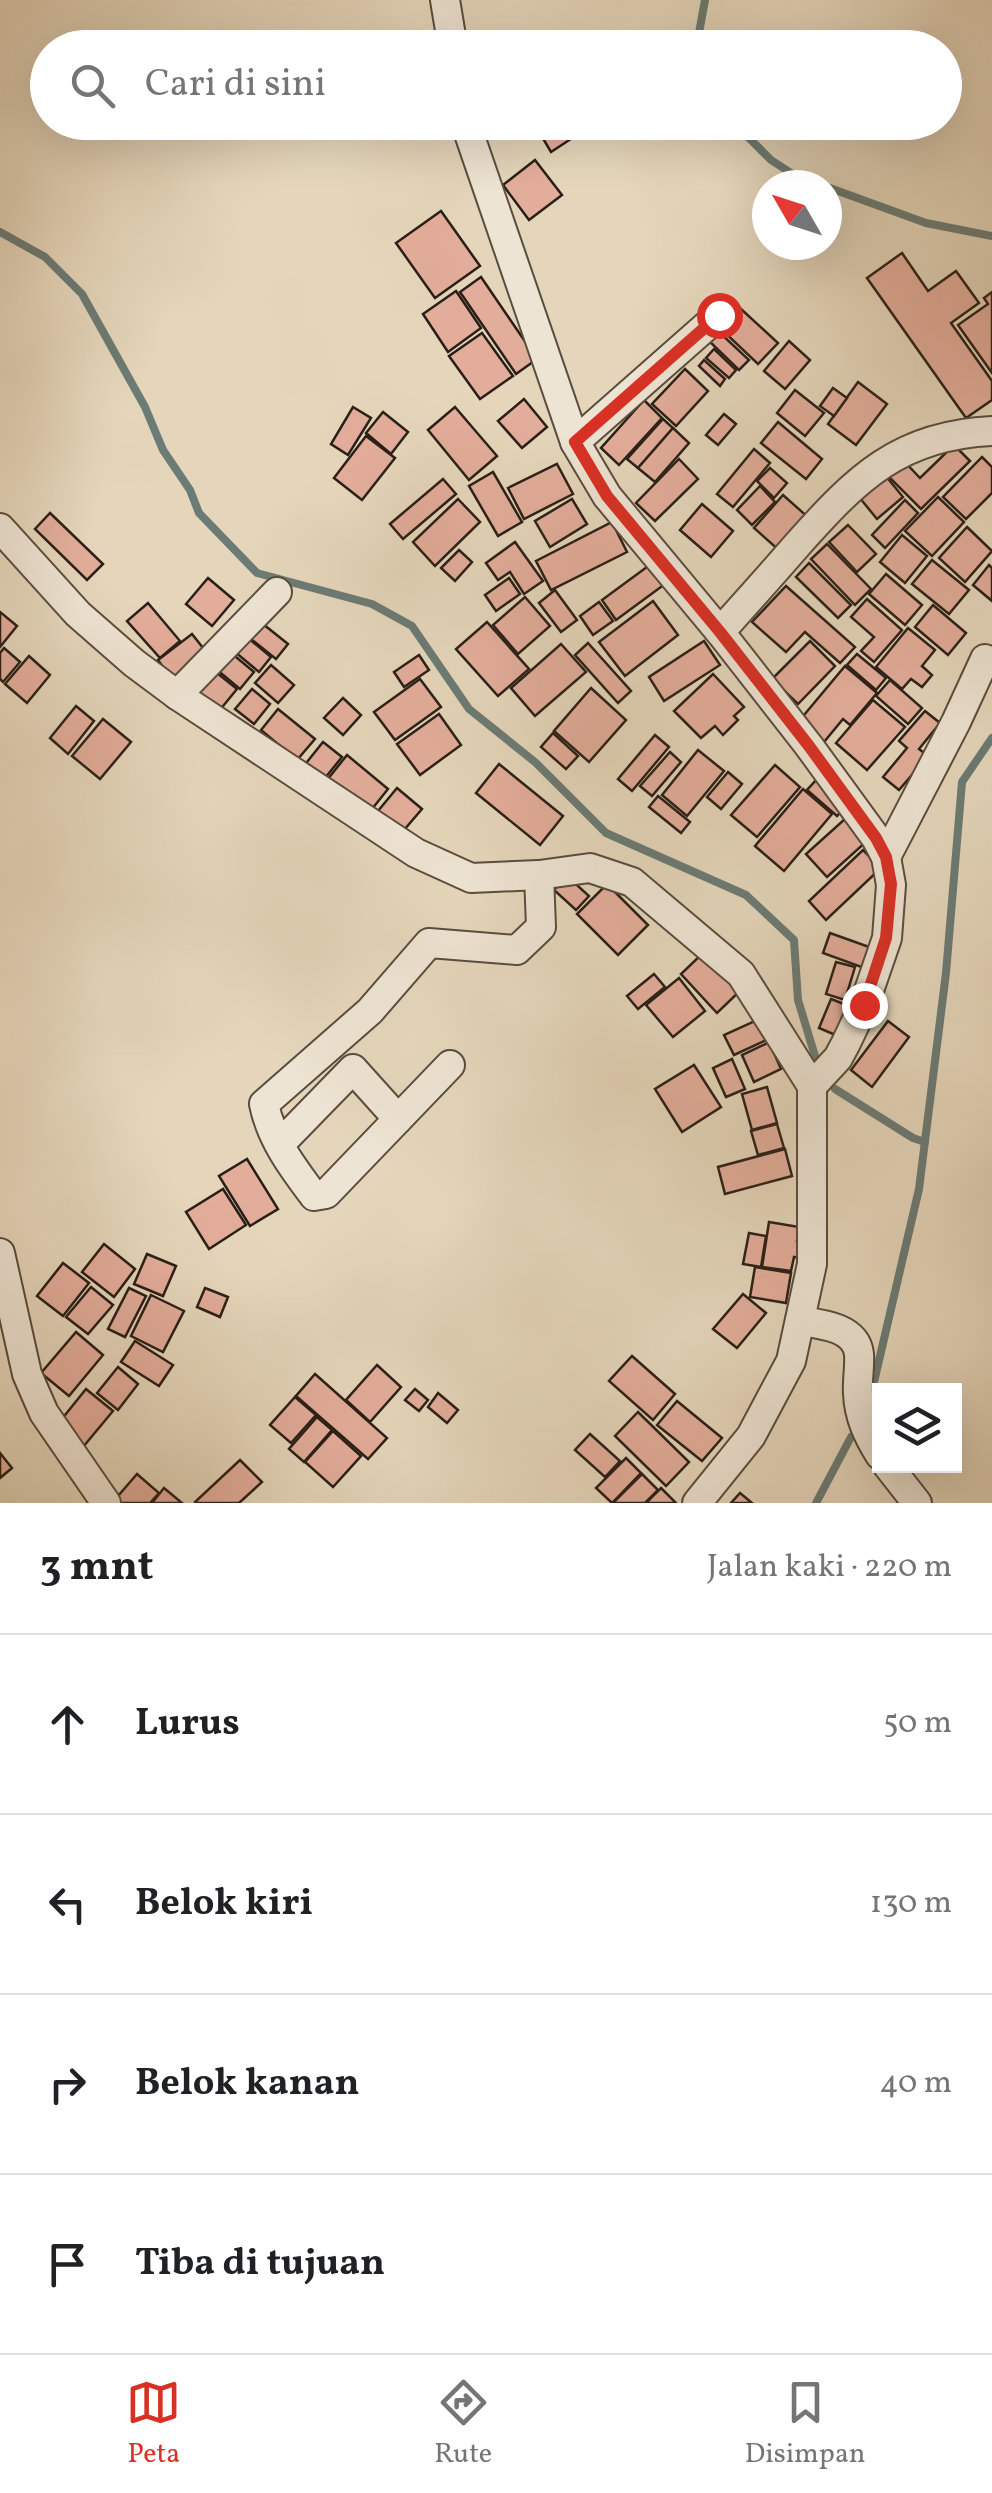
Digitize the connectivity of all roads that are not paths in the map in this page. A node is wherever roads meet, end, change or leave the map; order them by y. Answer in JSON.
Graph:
{"nodes":[{"id":1,"x":445,"y":0,"type":"edge"},
{"id":2,"x":449,"y":30,"type":"edge"},
{"id":3,"x":471,"y":140,"type":"edge"},
{"id":4,"x":719,"y":315,"type":"dead end"},
{"id":5,"x":992,"y":431,"type":"edge"},
{"id":6,"x":575,"y":442,"type":"junction"},
{"id":7,"x":0,"y":528,"type":"edge"},
{"id":8,"x":277,"y":592,"type":"dead end"},
{"id":9,"x":720,"y":632,"type":"junction"},
{"id":10,"x":985,"y":659,"type":"dead end"},
{"id":11,"x":177,"y":696,"type":"junction"},
{"id":12,"x":886,"y":857,"type":"junction"},
{"id":13,"x":539,"y":875,"type":"junction"},
{"id":14,"x":450,"y":1065,"type":"dead end"},
{"id":15,"x":812,"y":1086,"type":"junction"},
{"id":16,"x":398,"y":1119,"type":"junction"},
{"id":17,"x":280,"y":1144,"type":"junction"},
{"id":18,"x":0,"y":1253,"type":"edge"},
{"id":19,"x":800,"y":1320,"type":"junction"},
{"id":20,"x":872,"y":1439,"type":"edge"},
{"id":21,"x":893,"y":1473,"type":"edge"},
{"id":22,"x":106,"y":1503,"type":"edge"},
{"id":23,"x":697,"y":1503,"type":"edge"},
{"id":24,"x":916,"y":1503,"type":"edge"}],
"edges":[{"from":1,"to":2,"type":"street"},
{"from":3,"to":6,"type":"street"},
{"from":4,"to":6,"type":"street"},
{"from":5,"to":9,"type":"street"},
{"from":6,"to":9,"type":"street"},
{"from":7,"to":11,"type":"street"},
{"from":8,"to":11,"type":"street"},
{"from":9,"to":12,"type":"street"},
{"from":10,"to":12,"type":"street"},
{"from":11,"to":13,"type":"street"},
{"from":12,"to":15,"type":"street"},
{"from":13,"to":15,"type":"street"},
{"from":13,"to":17,"type":"street"},
{"from":14,"to":16,"type":"street"},
{"from":15,"to":19,"type":"street"},
{"from":16,"to":17,"type":"street"},
{"from":16,"to":17,"type":"street"},
{"from":18,"to":22,"type":"street"},
{"from":19,"to":20,"type":"street"},
{"from":19,"to":23,"type":"street"},
{"from":21,"to":24,"type":"street"}]}
